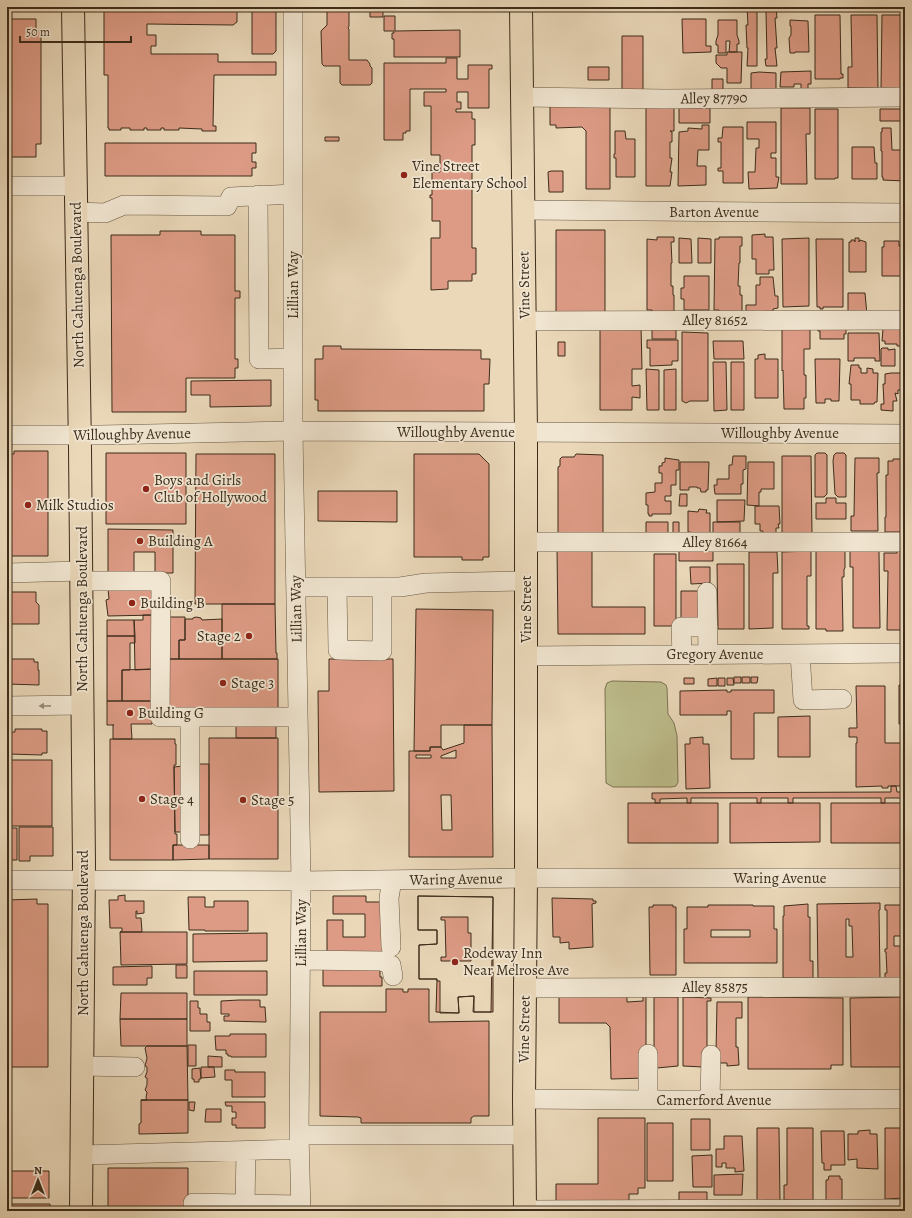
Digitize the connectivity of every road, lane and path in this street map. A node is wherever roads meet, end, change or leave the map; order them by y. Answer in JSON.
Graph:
{"nodes":[{"id":1,"x":73,"y":7,"type":"edge"},
{"id":2,"x":293,"y":7,"type":"edge"},
{"id":3,"x":521,"y":7,"type":"edge"},
{"id":4,"x":522,"y":97,"type":"junction"},
{"id":5,"x":905,"y":97,"type":"edge"},
{"id":6,"x":7,"y":173,"type":"edge"},
{"id":7,"x":75,"y":180,"type":"junction"},
{"id":8,"x":7,"y":186,"type":"edge"},
{"id":9,"x":293,"y":194,"type":"junction"},
{"id":10,"x":258,"y":195,"type":"junction"},
{"id":11,"x":523,"y":210,"type":"junction"},
{"id":12,"x":76,"y":212,"type":"junction"},
{"id":13,"x":905,"y":213,"type":"edge"},
{"id":14,"x":905,"y":320,"type":"edge"},
{"id":15,"x":524,"y":321,"type":"junction"},
{"id":16,"x":293,"y":358,"type":"junction"},
{"id":17,"x":293,"y":431,"type":"junction"},
{"id":18,"x":526,"y":432,"type":"junction"},
{"id":19,"x":905,"y":434,"type":"edge"},
{"id":20,"x":7,"y":435,"type":"edge"},
{"id":21,"x":80,"y":435,"type":"junction"},
{"id":22,"x":526,"y":542,"type":"junction"},
{"id":23,"x":905,"y":542,"type":"edge"},
{"id":24,"x":7,"y":573,"type":"edge"},
{"id":25,"x":81,"y":576,"type":"junction"},
{"id":26,"x":526,"y":581,"type":"junction"},
{"id":27,"x":296,"y":587,"type":"junction"},
{"id":28,"x":337,"y":587,"type":"junction"},
{"id":29,"x":382,"y":587,"type":"junction"},
{"id":30,"x":707,"y":592,"type":"dead end"},
{"id":31,"x":708,"y":627,"type":"junction"},
{"id":32,"x":905,"y":653,"type":"edge"},
{"id":33,"x":708,"y":654,"type":"junction"},
{"id":34,"x":800,"y":654,"type":"junction"},
{"id":35,"x":682,"y":655,"type":"junction"},
{"id":36,"x":526,"y":656,"type":"junction"},
{"id":37,"x":842,"y":699,"type":"dead end"},
{"id":38,"x":82,"y":705,"type":"junction"},
{"id":39,"x":7,"y":706,"type":"edge"},
{"id":40,"x":190,"y":717,"type":"junction"},
{"id":41,"x":298,"y":717,"type":"junction"},
{"id":42,"x":190,"y":839,"type":"dead end"},
{"id":43,"x":526,"y":878,"type":"junction"},
{"id":44,"x":905,"y":878,"type":"edge"},
{"id":45,"x":7,"y":880,"type":"edge"},
{"id":46,"x":392,"y":880,"type":"junction"},
{"id":47,"x":84,"y":881,"type":"junction"},
{"id":48,"x":301,"y":881,"type":"junction"},
{"id":49,"x":391,"y":947,"type":"dead end"},
{"id":50,"x":301,"y":960,"type":"junction"},
{"id":51,"x":394,"y":976,"type":"dead end"},
{"id":52,"x":905,"y":987,"type":"edge"},
{"id":53,"x":525,"y":988,"type":"junction"},
{"id":54,"x":648,"y":1054,"type":"dead end"},
{"id":55,"x":711,"y":1055,"type":"dead end"},
{"id":56,"x":82,"y":1066,"type":"junction"},
{"id":57,"x":135,"y":1067,"type":"dead end"},
{"id":58,"x":524,"y":1099,"type":"junction"},
{"id":59,"x":905,"y":1099,"type":"edge"},
{"id":60,"x":648,"y":1100,"type":"junction"},
{"id":61,"x":710,"y":1100,"type":"junction"},
{"id":62,"x":524,"y":1135,"type":"junction"},
{"id":63,"x":299,"y":1142,"type":"junction"},
{"id":64,"x":246,"y":1151,"type":"junction"},
{"id":65,"x":82,"y":1155,"type":"junction"},
{"id":66,"x":193,"y":1203,"type":"dead end"},
{"id":67,"x":245,"y":1204,"type":"junction"},
{"id":68,"x":301,"y":1208,"type":"edge"},
{"id":69,"x":905,"y":1209,"type":"edge"},
{"id":70,"x":525,"y":1210,"type":"edge"},
{"id":71,"x":81,"y":1211,"type":"edge"}],
"edges":[{"from":1,"to":7,"type":"main road","name":"North Cahuenga Boulevard"},
{"from":2,"to":9,"type":"street","name":"Lillian Way"},
{"from":3,"to":4,"type":"main road","name":"Vine Street"},
{"from":4,"to":5,"type":"street","name":"Alley 87790"},
{"from":4,"to":11,"type":"main road","name":"Vine Street"},
{"from":6,"to":7,"type":"street"},
{"from":7,"to":8,"type":"street"},
{"from":7,"to":12,"type":"main road","name":"North Cahuenga Boulevard"},
{"from":9,"to":10,"type":"street"},
{"from":9,"to":16,"type":"street","name":"Lillian Way"},
{"from":10,"to":12,"type":"street"},
{"from":10,"to":16,"type":"street"},
{"from":11,"to":13,"type":"street","name":"Barton Avenue"},
{"from":11,"to":15,"type":"main road","name":"Vine Street"},
{"from":12,"to":21,"type":"main road","name":"North Cahuenga Boulevard"},
{"from":14,"to":15,"type":"street","name":"Alley 81652"},
{"from":15,"to":18,"type":"main road","name":"Vine Street"},
{"from":16,"to":17,"type":"street","name":"Lillian Way"},
{"from":17,"to":18,"type":"street","name":"Willoughby Avenue"},
{"from":17,"to":21,"type":"street","name":"Willoughby Avenue"},
{"from":17,"to":27,"type":"street","name":"Lillian Way"},
{"from":18,"to":19,"type":"street","name":"Willoughby Avenue"},
{"from":18,"to":22,"type":"main road","name":"Vine Street"},
{"from":20,"to":21,"type":"street","name":"Willoughby Avenue"},
{"from":21,"to":25,"type":"main road","name":"North Cahuenga Boulevard"},
{"from":22,"to":23,"type":"street","name":"Alley 81664"},
{"from":22,"to":26,"type":"main road","name":"Vine Street"},
{"from":24,"to":25,"type":"street"},
{"from":25,"to":38,"type":"main road","name":"North Cahuenga Boulevard"},
{"from":25,"to":40,"type":"street"},
{"from":26,"to":29,"type":"street"},
{"from":26,"to":36,"type":"main road","name":"Vine Street"},
{"from":27,"to":28,"type":"street"},
{"from":27,"to":41,"type":"street","name":"Lillian Way"},
{"from":28,"to":29,"type":"street"},
{"from":28,"to":29,"type":"street"},
{"from":30,"to":31,"type":"street"},
{"from":31,"to":33,"type":"street"},
{"from":31,"to":35,"type":"street"},
{"from":32,"to":34,"type":"street","name":"Gregory Avenue"},
{"from":33,"to":34,"type":"street","name":"Gregory Avenue"},
{"from":33,"to":35,"type":"street","name":"Gregory Avenue"},
{"from":34,"to":37,"type":"street"},
{"from":35,"to":36,"type":"street","name":"Gregory Avenue"},
{"from":36,"to":43,"type":"main road","name":"Vine Street"},
{"from":38,"to":39,"type":"street","one_way":true},
{"from":38,"to":47,"type":"main road","name":"North Cahuenga Boulevard"},
{"from":40,"to":41,"type":"street"},
{"from":40,"to":42,"type":"street"},
{"from":41,"to":48,"type":"street","name":"Lillian Way"},
{"from":43,"to":44,"type":"street","name":"Waring Avenue"},
{"from":43,"to":46,"type":"street","name":"Waring Avenue"},
{"from":43,"to":53,"type":"main road","name":"Vine Street"},
{"from":45,"to":47,"type":"street","name":"Waring Avenue"},
{"from":46,"to":48,"type":"street","name":"Waring Avenue"},
{"from":46,"to":49,"type":"street"},
{"from":47,"to":48,"type":"street","name":"Waring Avenue"},
{"from":47,"to":56,"type":"main road","name":"North Cahuenga Boulevard"},
{"from":48,"to":50,"type":"street","name":"Lillian Way"},
{"from":50,"to":51,"type":"street"},
{"from":50,"to":63,"type":"street","name":"Lillian Way"},
{"from":52,"to":53,"type":"street","name":"Alley 85875"},
{"from":53,"to":58,"type":"main road","name":"Vine Street"},
{"from":54,"to":60,"type":"street"},
{"from":55,"to":61,"type":"street"},
{"from":56,"to":57,"type":"street"},
{"from":56,"to":65,"type":"main road","name":"North Cahuenga Boulevard"},
{"from":58,"to":60,"type":"street","name":"Camerford Avenue"},
{"from":58,"to":62,"type":"main road","name":"Vine Street"},
{"from":59,"to":61,"type":"street","name":"Camerford Avenue"},
{"from":60,"to":61,"type":"street","name":"Camerford Avenue"},
{"from":62,"to":63,"type":"street"},
{"from":62,"to":70,"type":"main road","name":"Vine Street"},
{"from":63,"to":64,"type":"street"},
{"from":63,"to":68,"type":"street","name":"Lillian Way"},
{"from":64,"to":65,"type":"street"},
{"from":64,"to":67,"type":"street"},
{"from":65,"to":71,"type":"main road","name":"North Cahuenga Boulevard"},
{"from":66,"to":67,"type":"street"},
{"from":67,"to":68,"type":"street"},
{"from":69,"to":70,"type":"street"}]}
